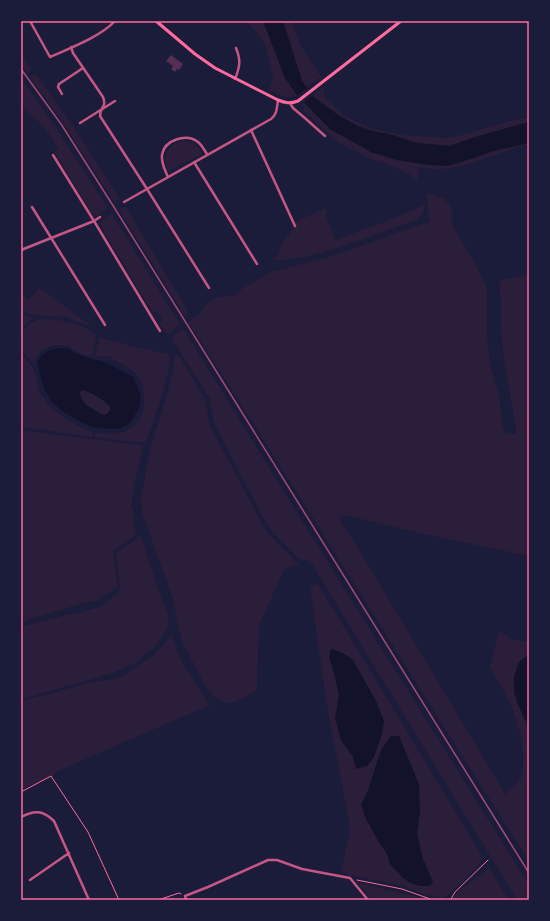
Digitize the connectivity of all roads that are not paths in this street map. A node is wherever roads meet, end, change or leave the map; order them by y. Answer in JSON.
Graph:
{"nodes":[{"id":1,"x":30,"y":21,"type":"edge"},
{"id":2,"x":115,"y":21,"type":"edge"},
{"id":3,"x":156,"y":21,"type":"edge"},
{"id":4,"x":401,"y":21,"type":"edge"},
{"id":5,"x":70,"y":47,"type":"junction"},
{"id":6,"x":236,"y":48,"type":"dead end"},
{"id":7,"x":83,"y":68,"type":"junction"},
{"id":8,"x":235,"y":79,"type":"junction"},
{"id":9,"x":62,"y":94,"type":"dead end"},
{"id":10,"x":278,"y":100,"type":"junction"},
{"id":11,"x":115,"y":101,"type":"dead end"},
{"id":12,"x":290,"y":103,"type":"junction"},
{"id":13,"x":100,"y":111,"type":"junction"},
{"id":14,"x":80,"y":123,"type":"dead end"},
{"id":15,"x":251,"y":130,"type":"junction"},
{"id":16,"x":325,"y":136,"type":"dead end"},
{"id":17,"x":207,"y":154,"type":"junction"},
{"id":18,"x":53,"y":155,"type":"dead end"},
{"id":19,"x":194,"y":162,"type":"junction"},
{"id":20,"x":168,"y":177,"type":"junction"},
{"id":21,"x":147,"y":189,"type":"junction"},
{"id":22,"x":124,"y":202,"type":"dead end"},
{"id":23,"x":32,"y":207,"type":"dead end"},
{"id":24,"x":100,"y":217,"type":"dead end"},
{"id":25,"x":94,"y":221,"type":"junction"},
{"id":26,"x":295,"y":226,"type":"dead end"},
{"id":27,"x":51,"y":238,"type":"junction"},
{"id":28,"x":21,"y":250,"type":"edge"},
{"id":29,"x":257,"y":264,"type":"dead end"},
{"id":30,"x":209,"y":288,"type":"dead end"},
{"id":31,"x":105,"y":325,"type":"dead end"},
{"id":32,"x":160,"y":331,"type":"dead end"},
{"id":33,"x":21,"y":817,"type":"edge"},
{"id":34,"x":69,"y":853,"type":"junction"},
{"id":35,"x":34,"y":877,"type":"junction"},
{"id":36,"x":30,"y":880,"type":"dead end"},
{"id":37,"x":36,"y":881,"type":"dead end"},
{"id":38,"x":89,"y":900,"type":"edge"},
{"id":39,"x":186,"y":900,"type":"edge"},
{"id":40,"x":368,"y":900,"type":"edge"}],
"edges":[{"from":1,"to":5,"type":"street"},
{"from":2,"to":5,"type":"street"},
{"from":3,"to":8,"type":"main road"},
{"from":4,"to":12,"type":"main road"},
{"from":5,"to":7,"type":"street"},
{"from":6,"to":8,"type":"street"},
{"from":7,"to":9,"type":"street"},
{"from":7,"to":13,"type":"street"},
{"from":8,"to":10,"type":"main road"},
{"from":10,"to":12,"type":"main road"},
{"from":10,"to":15,"type":"street"},
{"from":11,"to":13,"type":"street"},
{"from":12,"to":16,"type":"street"},
{"from":13,"to":14,"type":"street"},
{"from":13,"to":21,"type":"street"},
{"from":15,"to":17,"type":"street"},
{"from":15,"to":26,"type":"street"},
{"from":17,"to":19,"type":"street"},
{"from":17,"to":20,"type":"street"},
{"from":18,"to":25,"type":"street"},
{"from":19,"to":20,"type":"street"},
{"from":19,"to":29,"type":"street"},
{"from":20,"to":21,"type":"street"},
{"from":21,"to":22,"type":"street"},
{"from":21,"to":30,"type":"street"},
{"from":23,"to":27,"type":"street"},
{"from":24,"to":25,"type":"street"},
{"from":25,"to":27,"type":"street"},
{"from":25,"to":32,"type":"street"},
{"from":27,"to":28,"type":"street"},
{"from":27,"to":31,"type":"street"},
{"from":33,"to":34,"type":"street"},
{"from":34,"to":35,"type":"street"},
{"from":34,"to":38,"type":"street"},
{"from":35,"to":36,"type":"street"},
{"from":35,"to":37,"type":"street"},
{"from":39,"to":40,"type":"street"}]}
